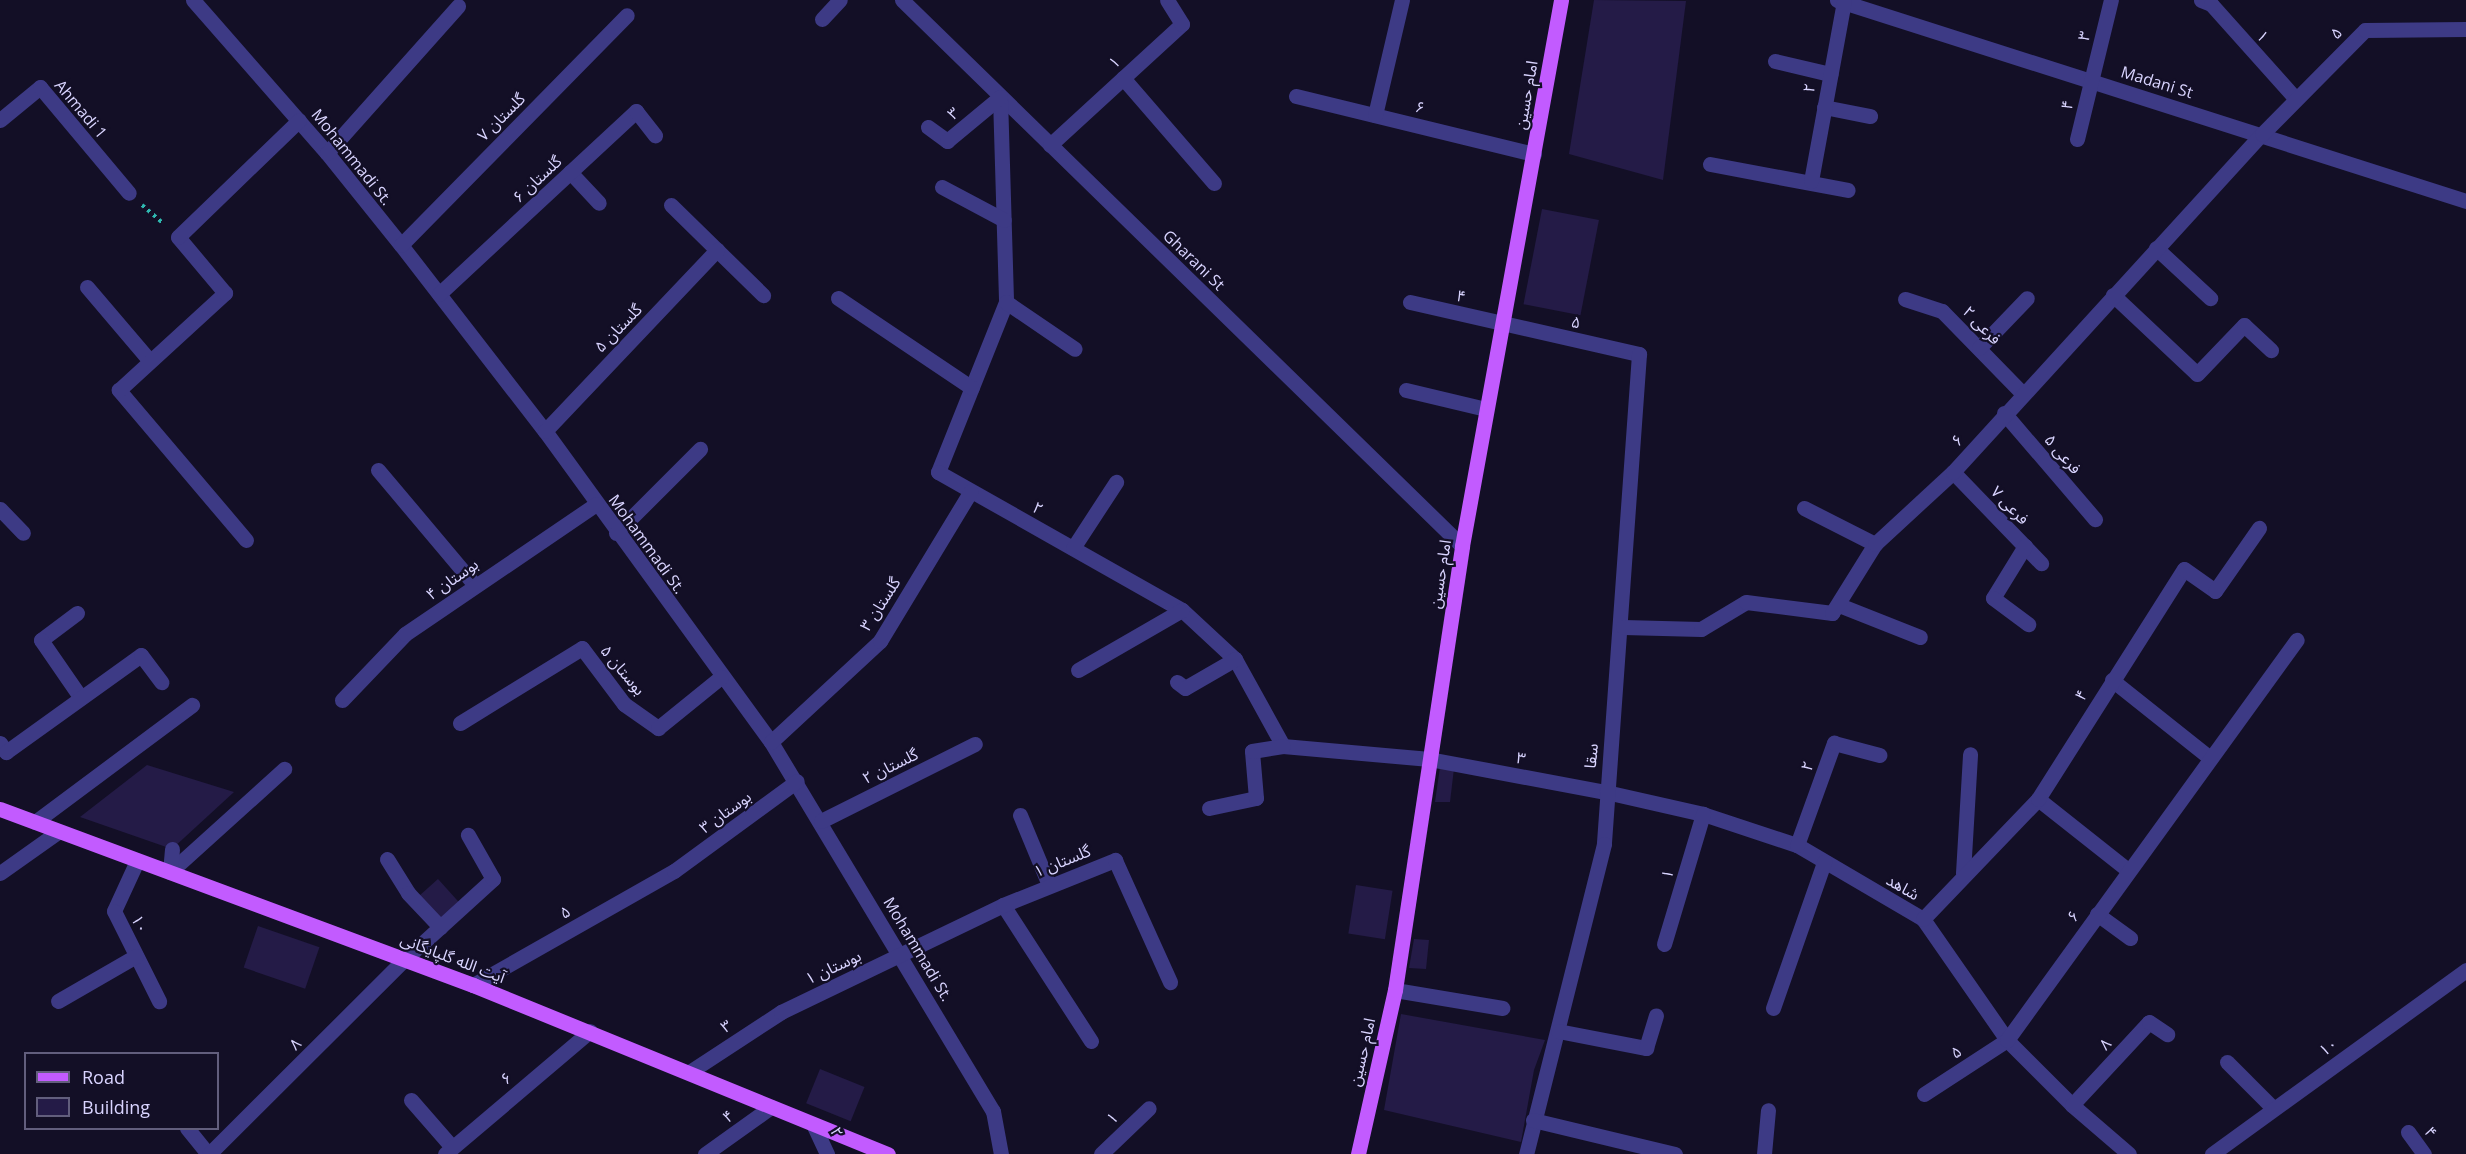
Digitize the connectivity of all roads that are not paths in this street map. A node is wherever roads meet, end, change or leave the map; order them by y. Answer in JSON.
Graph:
{"nodes":[{"id":1,"x":193,"y":0,"type":"edge"},
{"id":2,"x":840,"y":0,"type":"edge"},
{"id":3,"x":902,"y":0,"type":"edge"},
{"id":4,"x":1167,"y":0,"type":"edge"},
{"id":5,"x":1402,"y":0,"type":"edge"},
{"id":6,"x":1561,"y":0,"type":"edge"},
{"id":7,"x":2111,"y":0,"type":"edge"},
{"id":8,"x":2201,"y":0,"type":"edge"},
{"id":9,"x":1840,"y":1,"type":"edge"},
{"id":10,"x":458,"y":6,"type":"dead end"},
{"id":11,"x":627,"y":15,"type":"dead end"},
{"id":12,"x":822,"y":19,"type":"dead end"},
{"id":13,"x":2466,"y":29,"type":"edge"},
{"id":14,"x":1775,"y":61,"type":"dead end"},
{"id":15,"x":1830,"y":74,"type":"junction"},
{"id":16,"x":1123,"y":78,"type":"junction"},
{"id":17,"x":2091,"y":80,"type":"junction"},
{"id":18,"x":1296,"y":96,"type":"dead end"},
{"id":19,"x":1000,"y":97,"type":"junction"},
{"id":20,"x":2296,"y":99,"type":"junction"},
{"id":21,"x":1824,"y":107,"type":"junction"},
{"id":22,"x":1375,"y":115,"type":"junction"},
{"id":23,"x":1870,"y":116,"type":"dead end"},
{"id":24,"x":0,"y":120,"type":"edge"},
{"id":25,"x":299,"y":120,"type":"junction"},
{"id":26,"x":928,"y":128,"type":"dead end"},
{"id":27,"x":2262,"y":134,"type":"junction"},
{"id":28,"x":656,"y":135,"type":"dead end"},
{"id":29,"x":2077,"y":139,"type":"dead end"},
{"id":30,"x":1050,"y":145,"type":"junction"},
{"id":31,"x":327,"y":153,"type":"junction"},
{"id":32,"x":1534,"y":154,"type":"junction"},
{"id":33,"x":1710,"y":164,"type":"dead end"},
{"id":34,"x":570,"y":172,"type":"junction"},
{"id":35,"x":1811,"y":181,"type":"junction"},
{"id":36,"x":1214,"y":183,"type":"dead end"},
{"id":37,"x":942,"y":187,"type":"dead end"},
{"id":38,"x":1848,"y":190,"type":"dead end"},
{"id":39,"x":129,"y":193,"type":"road end"},
{"id":40,"x":2466,"y":201,"type":"edge"},
{"id":41,"x":599,"y":203,"type":"dead end"},
{"id":42,"x":671,"y":205,"type":"dead end"},
{"id":43,"x":1004,"y":220,"type":"junction"},
{"id":44,"x":401,"y":245,"type":"junction"},
{"id":45,"x":2156,"y":248,"type":"junction"},
{"id":46,"x":717,"y":250,"type":"junction"},
{"id":47,"x":87,"y":287,"type":"dead end"},
{"id":48,"x":439,"y":294,"type":"junction"},
{"id":49,"x":763,"y":295,"type":"dead end"},
{"id":50,"x":2113,"y":295,"type":"junction"},
{"id":51,"x":838,"y":298,"type":"dead end"},
{"id":52,"x":2027,"y":298,"type":"dead end"},
{"id":53,"x":2210,"y":298,"type":"dead end"},
{"id":54,"x":1905,"y":299,"type":"dead end"},
{"id":55,"x":1006,"y":302,"type":"junction"},
{"id":56,"x":1410,"y":302,"type":"dead end"},
{"id":57,"x":1504,"y":326,"type":"junction"},
{"id":58,"x":1979,"y":348,"type":"junction"},
{"id":59,"x":1075,"y":349,"type":"dead end"},
{"id":60,"x":2271,"y":351,"type":"dead end"},
{"id":61,"x":1640,"y":354,"type":"joint"},
{"id":62,"x":150,"y":361,"type":"junction"},
{"id":63,"x":972,"y":388,"type":"junction"},
{"id":64,"x":1406,"y":390,"type":"dead end"},
{"id":65,"x":2022,"y":393,"type":"junction"},
{"id":66,"x":1486,"y":409,"type":"junction"},
{"id":67,"x":2004,"y":413,"type":"junction"},
{"id":68,"x":545,"y":431,"type":"junction"},
{"id":69,"x":700,"y":449,"type":"dead end"},
{"id":70,"x":378,"y":470,"type":"dead end"},
{"id":71,"x":1953,"y":472,"type":"junction"},
{"id":72,"x":1116,"y":482,"type":"dead end"},
{"id":73,"x":971,"y":491,"type":"junction"},
{"id":74,"x":596,"y":504,"type":"junction"},
{"id":75,"x":1804,"y":508,"type":"dead end"},
{"id":76,"x":0,"y":509,"type":"edge"},
{"id":77,"x":2095,"y":519,"type":"dead end"},
{"id":78,"x":2259,"y":528,"type":"dead end"},
{"id":79,"x":23,"y":533,"type":"dead end"},
{"id":80,"x":616,"y":533,"type":"junction"},
{"id":81,"x":246,"y":540,"type":"dead end"},
{"id":82,"x":1875,"y":544,"type":"junction"},
{"id":83,"x":1462,"y":546,"type":"junction"},
{"id":84,"x":2025,"y":546,"type":"junction"},
{"id":85,"x":1073,"y":549,"type":"junction"},
{"id":86,"x":2041,"y":562,"type":"dead end"},
{"id":87,"x":475,"y":585,"type":"junction"},
{"id":88,"x":1839,"y":605,"type":"junction"},
{"id":89,"x":1182,"y":610,"type":"junction"},
{"id":90,"x":77,"y":613,"type":"dead end"},
{"id":91,"x":2028,"y":624,"type":"dead end"},
{"id":92,"x":1623,"y":627,"type":"junction"},
{"id":93,"x":1920,"y":637,"type":"dead end"},
{"id":94,"x":2297,"y":640,"type":"dead end"},
{"id":95,"x":1235,"y":660,"type":"junction"},
{"id":96,"x":1078,"y":669,"type":"dead end"},
{"id":97,"x":721,"y":677,"type":"junction"},
{"id":98,"x":2112,"y":680,"type":"junction"},
{"id":99,"x":161,"y":682,"type":"dead end"},
{"id":100,"x":1177,"y":682,"type":"dead end"},
{"id":101,"x":81,"y":698,"type":"junction"},
{"id":102,"x":342,"y":700,"type":"dead end"},
{"id":103,"x":192,"y":705,"type":"dead end"},
{"id":104,"x":460,"y":723,"type":"dead end"},
{"id":105,"x":771,"y":742,"type":"junction"},
{"id":106,"x":0,"y":743,"type":"edge"},
{"id":107,"x":975,"y":744,"type":"dead end"},
{"id":108,"x":1283,"y":746,"type":"junction"},
{"id":109,"x":1970,"y":754,"type":"dead end"},
{"id":110,"x":1879,"y":755,"type":"dead end"},
{"id":111,"x":2210,"y":758,"type":"junction"},
{"id":112,"x":1429,"y":759,"type":"junction"},
{"id":113,"x":284,"y":769,"type":"dead end"},
{"id":114,"x":797,"y":781,"type":"junction"},
{"id":115,"x":1606,"y":792,"type":"junction"},
{"id":116,"x":2038,"y":799,"type":"junction"},
{"id":117,"x":1209,"y":807,"type":"dead end"},
{"id":118,"x":0,"y":809,"type":"edge"},
{"id":119,"x":1703,"y":814,"type":"junction"},
{"id":120,"x":1020,"y":815,"type":"dead end"},
{"id":121,"x":821,"y":821,"type":"junction"},
{"id":122,"x":35,"y":822,"type":"junction"},
{"id":123,"x":58,"y":832,"type":"junction"},
{"id":124,"x":468,"y":835,"type":"dead end"},
{"id":125,"x":1797,"y":845,"type":"junction"},
{"id":126,"x":172,"y":849,"type":"dead end"},
{"id":127,"x":387,"y":859,"type":"dead end"},
{"id":128,"x":137,"y":861,"type":"junction"},
{"id":129,"x":1824,"y":862,"type":"junction"},
{"id":130,"x":2128,"y":870,"type":"junction"},
{"id":131,"x":674,"y":871,"type":"joint"},
{"id":132,"x":171,"y":872,"type":"junction"},
{"id":133,"x":0,"y":873,"type":"edge"},
{"id":134,"x":1963,"y":873,"type":"junction"},
{"id":135,"x":1049,"y":885,"type":"junction"},
{"id":136,"x":1003,"y":905,"type":"junction"},
{"id":137,"x":2097,"y":914,"type":"junction"},
{"id":138,"x":1923,"y":919,"type":"junction"},
{"id":139,"x":440,"y":927,"type":"junction"},
{"id":140,"x":2130,"y":938,"type":"dead end"},
{"id":141,"x":1664,"y":944,"type":"dead end"},
{"id":142,"x":901,"y":955,"type":"junction"},
{"id":143,"x":136,"y":956,"type":"junction"},
{"id":144,"x":405,"y":959,"type":"junction"},
{"id":145,"x":2466,"y":970,"type":"edge"},
{"id":146,"x":1170,"y":982,"type":"dead end"},
{"id":147,"x":473,"y":985,"type":"junction"},
{"id":148,"x":1395,"y":990,"type":"junction"},
{"id":149,"x":58,"y":1001,"type":"dead end"},
{"id":150,"x":159,"y":1001,"type":"dead end"},
{"id":151,"x":1503,"y":1008,"type":"dead end"},
{"id":152,"x":1773,"y":1008,"type":"dead end"},
{"id":153,"x":781,"y":1012,"type":"joint"},
{"id":154,"x":1656,"y":1016,"type":"dead end"},
{"id":155,"x":590,"y":1031,"type":"junction"},
{"id":156,"x":1558,"y":1031,"type":"junction"},
{"id":157,"x":2167,"y":1034,"type":"dead end"},
{"id":158,"x":2007,"y":1040,"type":"junction"},
{"id":159,"x":1091,"y":1041,"type":"dead end"},
{"id":160,"x":2227,"y":1062,"type":"dead end"},
{"id":161,"x":691,"y":1071,"type":"junction"},
{"id":162,"x":1924,"y":1094,"type":"dead end"},
{"id":163,"x":411,"y":1100,"type":"dead end"},
{"id":164,"x":2072,"y":1105,"type":"junction"},
{"id":165,"x":771,"y":1107,"type":"junction"},
{"id":166,"x":1149,"y":1108,"type":"dead end"},
{"id":167,"x":2273,"y":1108,"type":"junction"},
{"id":168,"x":1768,"y":1110,"type":"dead end"},
{"id":169,"x":1533,"y":1120,"type":"junction"},
{"id":170,"x":814,"y":1126,"type":"junction"},
{"id":171,"x":189,"y":1130,"type":"edge"},
{"id":172,"x":2408,"y":1132,"type":"dead end"},
{"id":173,"x":449,"y":1151,"type":"edge"},
{"id":174,"x":208,"y":1154,"type":"edge"},
{"id":175,"x":705,"y":1154,"type":"edge"},
{"id":176,"x":828,"y":1154,"type":"edge"},
{"id":177,"x":888,"y":1154,"type":"edge"},
{"id":178,"x":1001,"y":1154,"type":"edge"},
{"id":179,"x":1101,"y":1154,"type":"edge"},
{"id":180,"x":1358,"y":1154,"type":"edge"},
{"id":181,"x":1526,"y":1154,"type":"edge"},
{"id":182,"x":1675,"y":1154,"type":"edge"},
{"id":183,"x":1764,"y":1154,"type":"edge"},
{"id":184,"x":2129,"y":1154,"type":"edge"},
{"id":185,"x":2212,"y":1154,"type":"edge"},
{"id":186,"x":2424,"y":1154,"type":"edge"}],
"edges":[{"from":1,"to":25,"type":"street","name":"Mohammadi St."},
{"from":2,"to":12,"type":"street"},
{"from":3,"to":19,"type":"street","name":"Gharani St"},
{"from":4,"to":16,"type":"street","name":"۱"},
{"from":5,"to":22,"type":"street"},
{"from":6,"to":32,"type":"main road","name":"امام حسین"},
{"from":7,"to":17,"type":"street","name":"۳"},
{"from":8,"to":20,"type":"street","name":"۱"},
{"from":9,"to":15,"type":"street","name":"۲"},
{"from":9,"to":17,"type":"street","name":"Madani St"},
{"from":10,"to":31,"type":"street"},
{"from":11,"to":44,"type":"street","name":"گلستان ۷"},
{"from":13,"to":20,"type":"street","name":"۵"},
{"from":14,"to":15,"type":"street"},
{"from":15,"to":21,"type":"street","name":"۲"},
{"from":16,"to":30,"type":"street","name":"۱"},
{"from":16,"to":36,"type":"street"},
{"from":17,"to":27,"type":"street","name":"Madani St"},
{"from":17,"to":29,"type":"street","name":"۴"},
{"from":18,"to":22,"type":"street","name":"۶"},
{"from":19,"to":26,"type":"street","name":"۳"},
{"from":19,"to":30,"type":"street","name":"Gharani St"},
{"from":19,"to":43,"type":"street","name":"۲"},
{"from":20,"to":27,"type":"street","name":"۵"},
{"from":21,"to":23,"type":"street"},
{"from":21,"to":35,"type":"street","name":"۲"},
{"from":22,"to":32,"type":"street","name":"۶"},
{"from":24,"to":39,"type":"street","name":"Ahmadi 1"},
{"from":25,"to":31,"type":"street","name":"Mohammadi St."},
{"from":25,"to":62,"type":"street"},
{"from":27,"to":40,"type":"street","name":"Madani St"},
{"from":27,"to":45,"type":"street","name":"۶"},
{"from":28,"to":34,"type":"street","name":"گلستان ۶"},
{"from":30,"to":83,"type":"street","name":"Gharani St"},
{"from":31,"to":44,"type":"street","name":"Mohammadi St."},
{"from":32,"to":57,"type":"main road","name":"امام حسین"},
{"from":33,"to":35,"type":"street"},
{"from":34,"to":41,"type":"street"},
{"from":34,"to":48,"type":"street","name":"گلستان ۶"},
{"from":35,"to":38,"type":"street"},
{"from":37,"to":43,"type":"street"},
{"from":42,"to":46,"type":"street"},
{"from":43,"to":55,"type":"street","name":"۲"},
{"from":44,"to":48,"type":"street","name":"Mohammadi St."},
{"from":45,"to":50,"type":"street","name":"۶"},
{"from":45,"to":53,"type":"street"},
{"from":46,"to":49,"type":"street"},
{"from":46,"to":68,"type":"street","name":"گلستان ۵"},
{"from":47,"to":62,"type":"street"},
{"from":48,"to":68,"type":"street","name":"Mohammadi St."},
{"from":50,"to":60,"type":"street"},
{"from":50,"to":65,"type":"street","name":"۶"},
{"from":51,"to":63,"type":"street"},
{"from":52,"to":58,"type":"street"},
{"from":54,"to":58,"type":"street","name":"فرعی ۲"},
{"from":55,"to":59,"type":"street"},
{"from":55,"to":63,"type":"street","name":"۲"},
{"from":56,"to":57,"type":"street","name":"۴"},
{"from":57,"to":61,"type":"street","name":"۵"},
{"from":57,"to":66,"type":"main road","name":"امام حسین"},
{"from":58,"to":65,"type":"street","name":"فرعی ۲"},
{"from":61,"to":92,"type":"street","name":"سقا"},
{"from":62,"to":81,"type":"street"},
{"from":63,"to":73,"type":"street","name":"۲"},
{"from":64,"to":66,"type":"street"},
{"from":65,"to":67,"type":"street","name":"۶"},
{"from":66,"to":83,"type":"main road","name":"امام حسین"},
{"from":67,"to":71,"type":"street","name":"۶"},
{"from":67,"to":77,"type":"street","name":"فرعی ۵"},
{"from":68,"to":74,"type":"street","name":"Mohammadi St."},
{"from":69,"to":80,"type":"street"},
{"from":70,"to":87,"type":"street"},
{"from":71,"to":82,"type":"street","name":"۶"},
{"from":71,"to":84,"type":"street","name":"فرعی ۷"},
{"from":72,"to":85,"type":"street"},
{"from":73,"to":85,"type":"street","name":"۲"},
{"from":73,"to":105,"type":"street","name":"گلستان ۳"},
{"from":74,"to":80,"type":"street","name":"Mohammadi St."},
{"from":74,"to":87,"type":"street","name":"بوستان ۴"},
{"from":75,"to":82,"type":"street"},
{"from":76,"to":79,"type":"street"},
{"from":78,"to":98,"type":"street","name":"۴"},
{"from":80,"to":97,"type":"street","name":"Mohammadi St."},
{"from":82,"to":88,"type":"street","name":"۶"},
{"from":83,"to":112,"type":"main road","name":"امام حسین"},
{"from":84,"to":86,"type":"street","name":"فرعی ۷"},
{"from":84,"to":91,"type":"street"},
{"from":85,"to":89,"type":"street","name":"۲"},
{"from":87,"to":102,"type":"street","name":"بوستان ۴"},
{"from":88,"to":92,"type":"street"},
{"from":88,"to":93,"type":"street"},
{"from":89,"to":95,"type":"street","name":"۲"},
{"from":89,"to":96,"type":"street"},
{"from":90,"to":101,"type":"street"},
{"from":92,"to":115,"type":"street","name":"سقا"},
{"from":94,"to":111,"type":"street","name":"۶"},
{"from":95,"to":100,"type":"street"},
{"from":95,"to":108,"type":"street","name":"۲"},
{"from":97,"to":104,"type":"street","name":"بوستان ۵"},
{"from":97,"to":105,"type":"street","name":"Mohammadi St."},
{"from":98,"to":111,"type":"street"},
{"from":98,"to":116,"type":"street","name":"۴"},
{"from":99,"to":101,"type":"street"},
{"from":101,"to":106,"type":"street"},
{"from":103,"to":122,"type":"street"},
{"from":105,"to":114,"type":"street","name":"Mohammadi St."},
{"from":107,"to":121,"type":"street","name":"گلستان ۲"},
{"from":108,"to":112,"type":"street"},
{"from":108,"to":117,"type":"street"},
{"from":109,"to":134,"type":"street"},
{"from":110,"to":125,"type":"street","name":"۲"},
{"from":111,"to":130,"type":"street","name":"۶"},
{"from":112,"to":115,"type":"street","name":"۳"},
{"from":112,"to":148,"type":"main road","name":"امام حسین"},
{"from":113,"to":132,"type":"street"},
{"from":114,"to":121,"type":"street","name":"Mohammadi St."},
{"from":114,"to":131,"type":"street","name":"بوستان ۳"},
{"from":115,"to":119,"type":"street","name":"شاهد"},
{"from":115,"to":156,"type":"street","name":"سقا"},
{"from":116,"to":130,"type":"street"},
{"from":116,"to":134,"type":"street","name":"۴"},
{"from":118,"to":122,"type":"main road","name":"آیت الله گلپایگانی"},
{"from":119,"to":125,"type":"street","name":"شاهد"},
{"from":119,"to":141,"type":"street","name":"۱"},
{"from":120,"to":135,"type":"street"},
{"from":121,"to":142,"type":"street","name":"Mohammadi St."},
{"from":122,"to":123,"type":"main road","name":"آیت الله گلپایگانی"},
{"from":123,"to":128,"type":"main road","name":"آیت الله گلپایگانی"},
{"from":123,"to":133,"type":"street"},
{"from":124,"to":139,"type":"street","name":"۸"},
{"from":125,"to":129,"type":"street","name":"شاهد"},
{"from":126,"to":132,"type":"street"},
{"from":127,"to":139,"type":"street"},
{"from":128,"to":132,"type":"main road","name":"آیت الله گلپایگانی"},
{"from":128,"to":143,"type":"street","name":"۱۰"},
{"from":129,"to":138,"type":"street","name":"شاهد"},
{"from":129,"to":152,"type":"street"},
{"from":130,"to":137,"type":"street","name":"۶"},
{"from":131,"to":147,"type":"street","name":"۵"},
{"from":132,"to":144,"type":"main road","name":"آیت الله گلپایگانی"},
{"from":134,"to":138,"type":"street","name":"۴"},
{"from":135,"to":136,"type":"street","name":"گلستان ۱"},
{"from":135,"to":146,"type":"street","name":"گلستان ۱"},
{"from":136,"to":142,"type":"street","name":"گلستان ۱"},
{"from":136,"to":159,"type":"street"},
{"from":137,"to":140,"type":"street"},
{"from":137,"to":158,"type":"street","name":"۶"},
{"from":138,"to":158,"type":"street","name":"شاهد"},
{"from":139,"to":144,"type":"street","name":"۸"},
{"from":142,"to":153,"type":"street","name":"بوستان ۱"},
{"from":142,"to":178,"type":"street","name":"Mohammadi St."},
{"from":143,"to":149,"type":"street"},
{"from":143,"to":150,"type":"street","name":"۱۰"},
{"from":144,"to":147,"type":"main road","name":"آیت الله گلپایگانی"},
{"from":144,"to":174,"type":"street","name":"۸"},
{"from":145,"to":167,"type":"street","name":"۱۰"},
{"from":147,"to":155,"type":"main road","name":"آیت الله گلپایگانی"},
{"from":148,"to":151,"type":"street"},
{"from":148,"to":180,"type":"main road","name":"امام حسین"},
{"from":153,"to":161,"type":"street","name":"۳"},
{"from":154,"to":156,"type":"street"},
{"from":155,"to":161,"type":"main road","name":"آیت الله گلپایگانی"},
{"from":155,"to":173,"type":"street","name":"۶"},
{"from":156,"to":169,"type":"street","name":"سقا"},
{"from":157,"to":164,"type":"street","name":"۸"},
{"from":158,"to":162,"type":"street","name":"۵"},
{"from":158,"to":164,"type":"street","name":"شاهد"},
{"from":160,"to":167,"type":"street"},
{"from":161,"to":165,"type":"main road","name":"آیت الله گلپایگانی"},
{"from":163,"to":173,"type":"street"},
{"from":164,"to":184,"type":"street","name":"شاهد"},
{"from":165,"to":170,"type":"main road","name":"آیت الله گلپایگانی"},
{"from":165,"to":175,"type":"street","name":"۴"},
{"from":166,"to":179,"type":"street","name":"۱"},
{"from":167,"to":185,"type":"street","name":"۱۰"},
{"from":168,"to":183,"type":"street"},
{"from":169,"to":181,"type":"street","name":"سقا"},
{"from":169,"to":182,"type":"street"},
{"from":170,"to":176,"type":"street","name":"۲"},
{"from":170,"to":177,"type":"main road","name":"آیت الله گلپایگانی"},
{"from":171,"to":174,"type":"street"},
{"from":172,"to":186,"type":"street","name":"۴"}]}
